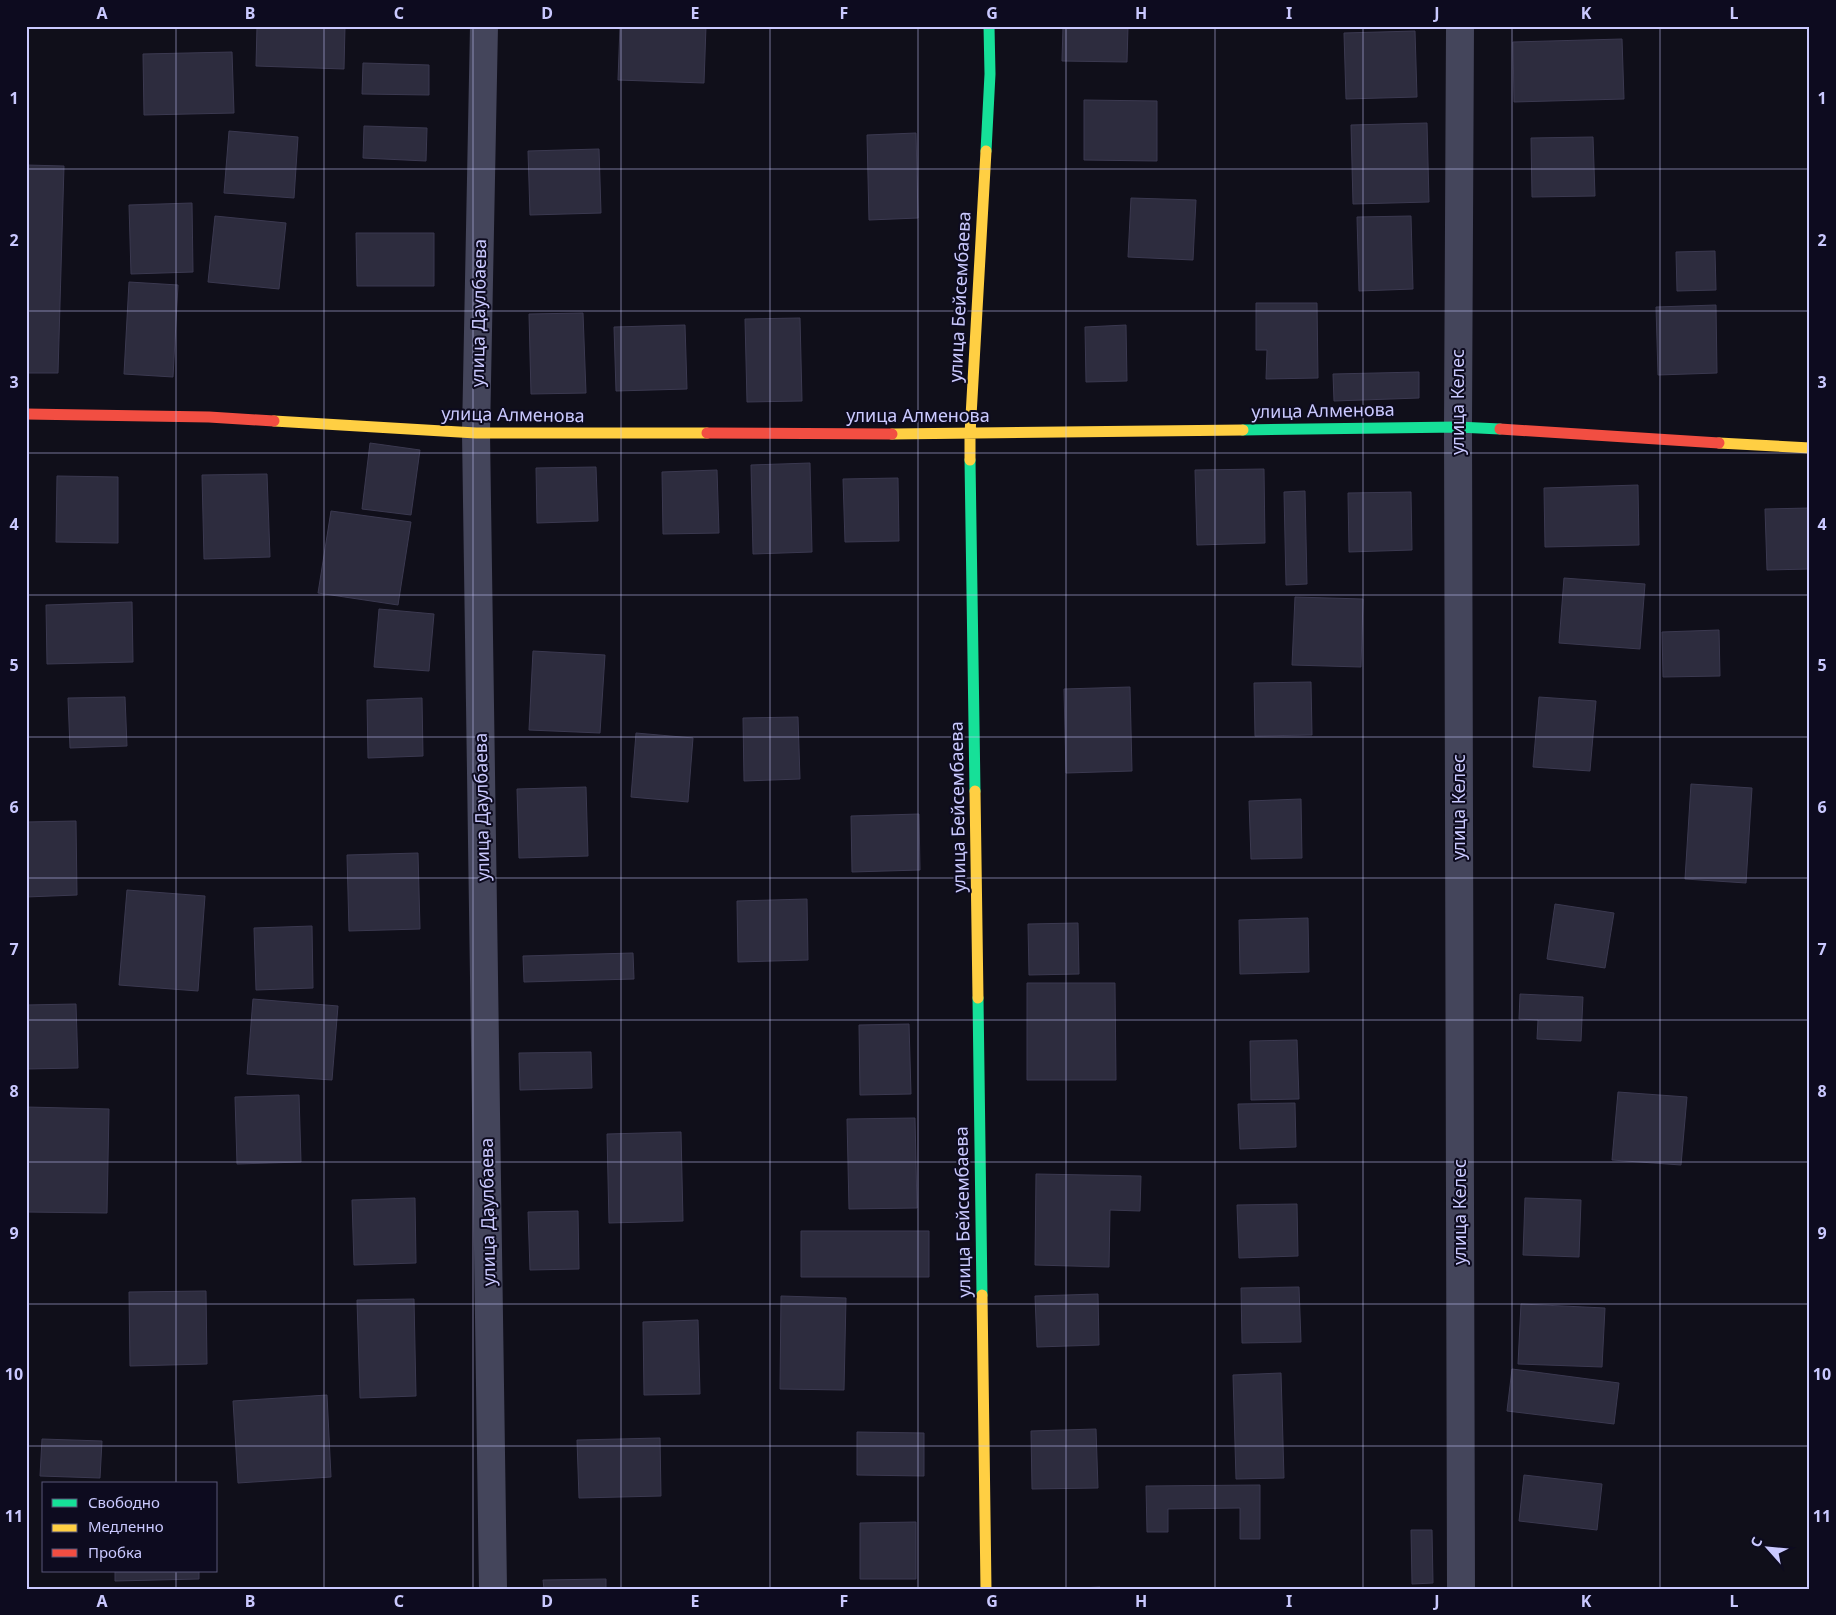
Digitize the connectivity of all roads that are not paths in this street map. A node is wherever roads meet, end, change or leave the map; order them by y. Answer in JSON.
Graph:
{"nodes":[{"id":1,"x":484,"y":26,"type":"edge"},
{"id":2,"x":989,"y":26,"type":"edge"},
{"id":3,"x":1460,"y":26,"type":"edge"},
{"id":4,"x":26,"y":414,"type":"edge"},
{"id":5,"x":1458,"y":427,"type":"junction"},
{"id":6,"x":476,"y":433,"type":"junction"},
{"id":7,"x":970,"y":434,"type":"junction"},
{"id":8,"x":1810,"y":448,"type":"edge"},
{"id":9,"x":493,"y":1589,"type":"edge"},
{"id":10,"x":986,"y":1589,"type":"edge"},
{"id":11,"x":1462,"y":1589,"type":"edge"}],
"edges":[{"from":1,"to":6,"type":"street","name":"улица Даулбаева"},
{"from":2,"to":7,"type":"street","name":"улица Бейсембаева"},
{"from":3,"to":5,"type":"street","name":"улица Келес"},
{"from":4,"to":6,"type":"street","name":"улица Алменова"},
{"from":5,"to":7,"type":"street","name":"улица Алменова"},
{"from":5,"to":8,"type":"street","name":"улица Алменова"},
{"from":5,"to":11,"type":"street","name":"улица Келес"},
{"from":6,"to":7,"type":"street","name":"улица Алменова"},
{"from":6,"to":9,"type":"street","name":"улица Даулбаева"},
{"from":7,"to":10,"type":"street","name":"улица Бейсембаева"}]}
